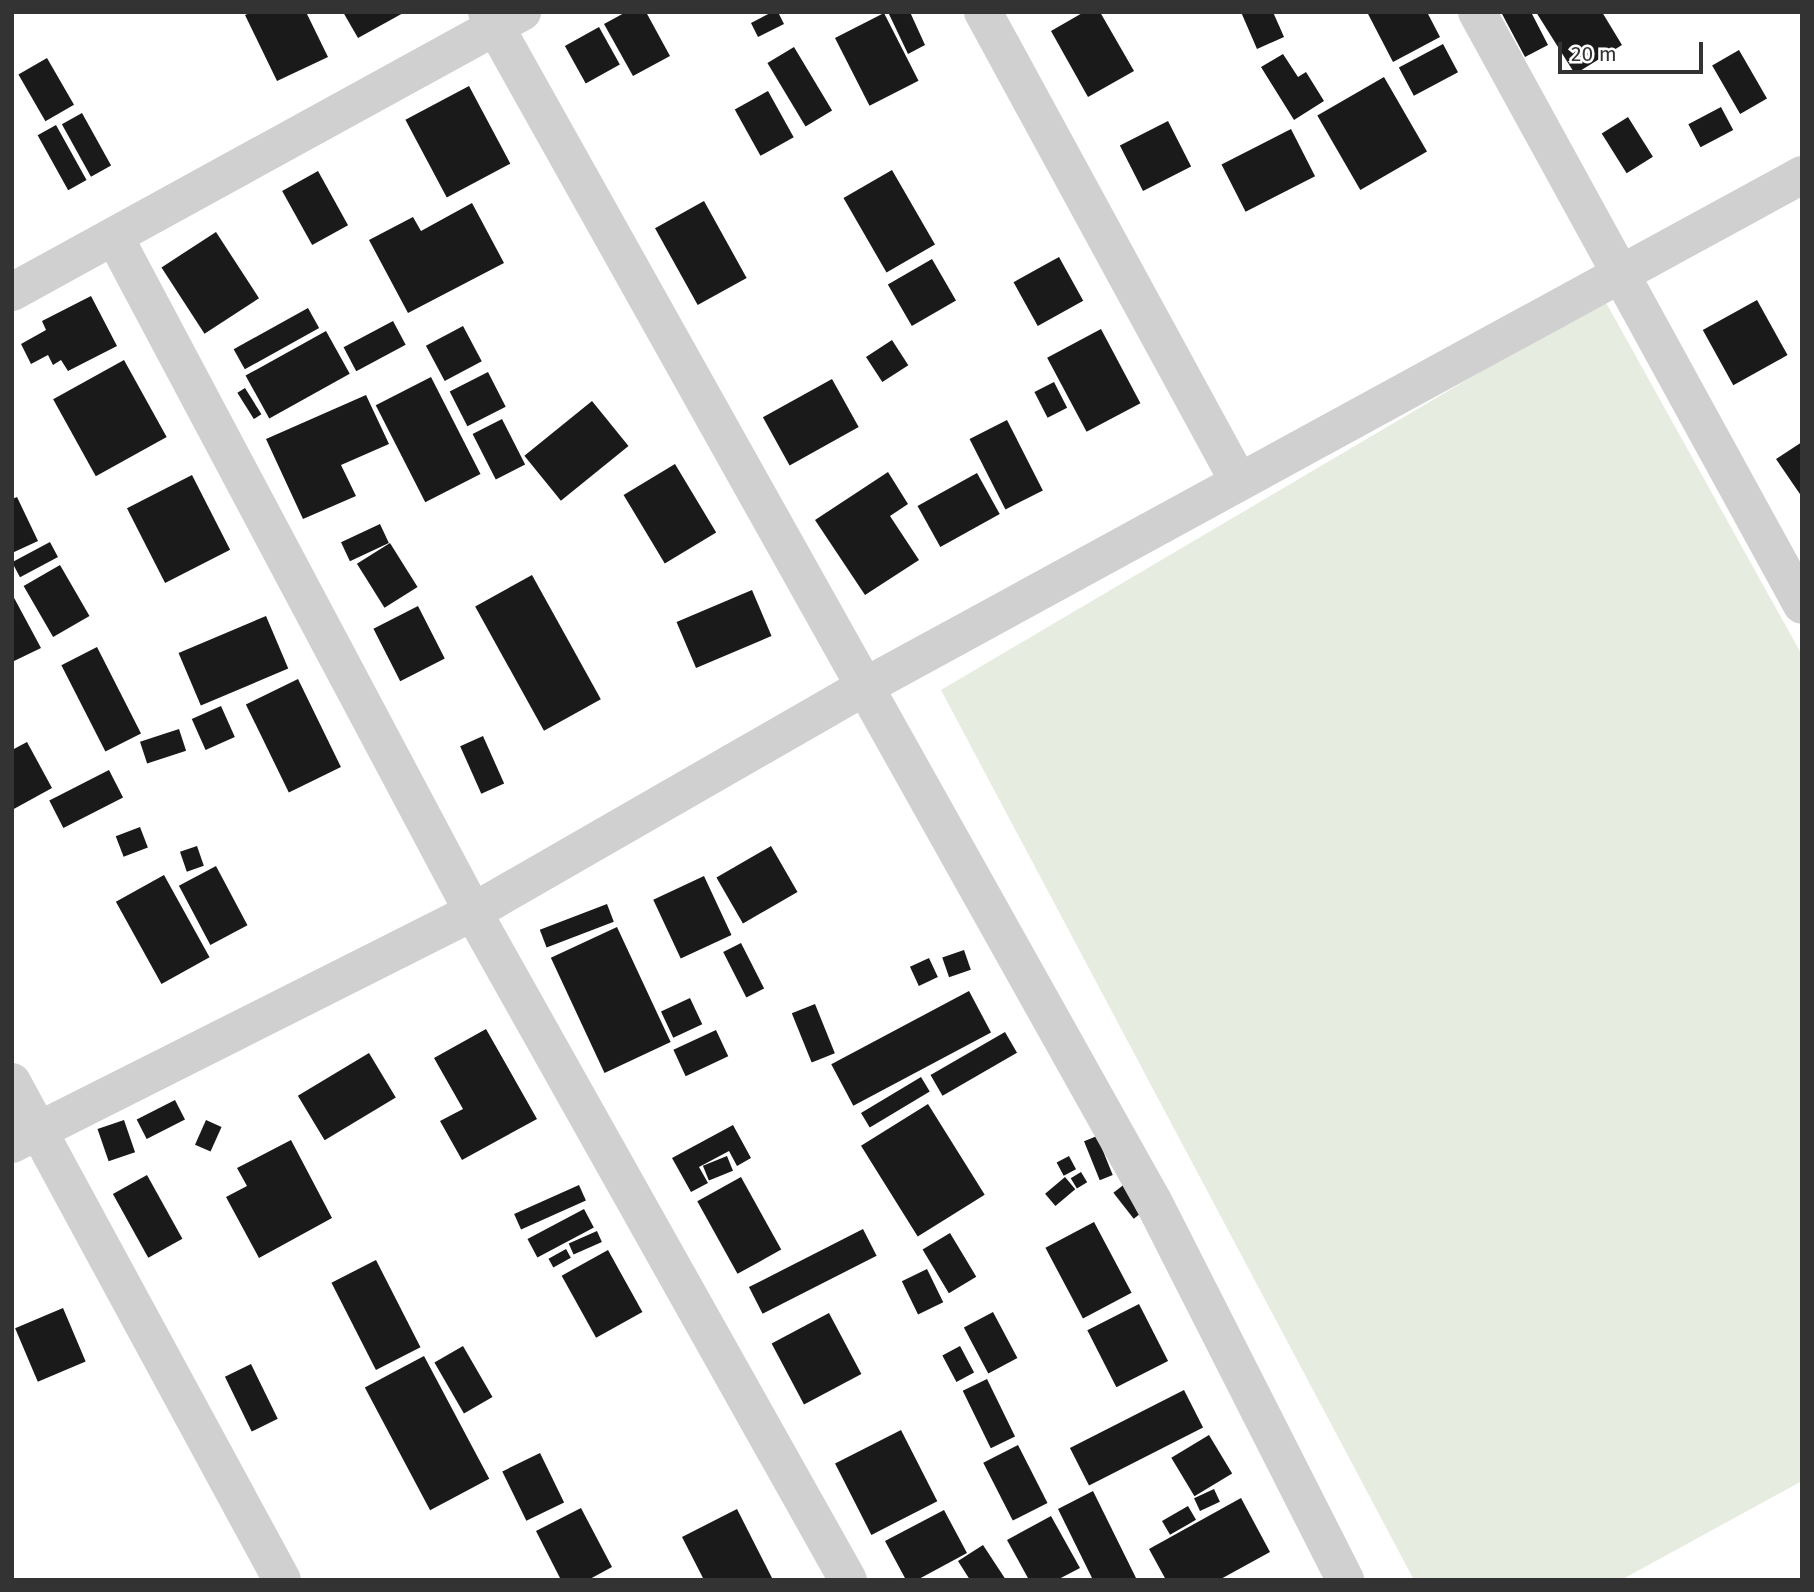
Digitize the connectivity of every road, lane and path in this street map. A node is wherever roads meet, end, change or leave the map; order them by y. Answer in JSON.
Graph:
{"nodes":[{"id":1,"x":983,"y":12,"type":"edge"},
{"id":2,"x":1477,"y":12,"type":"edge"},
{"id":3,"x":501,"y":17,"type":"edge"},
{"id":4,"x":1802,"y":175,"type":"edge"},
{"id":5,"x":115,"y":237,"type":"junction"},
{"id":6,"x":1619,"y":271,"type":"junction"},
{"id":7,"x":12,"y":292,"type":"edge"},
{"id":8,"x":1238,"y":480,"type":"junction"},
{"id":9,"x":1802,"y":605,"type":"edge"},
{"id":10,"x":866,"y":686,"type":"junction"},
{"id":11,"x":473,"y":912,"type":"junction"},
{"id":12,"x":12,"y":1082,"type":"edge"},
{"id":13,"x":26,"y":1136,"type":"edge"},
{"id":14,"x":282,"y":1580,"type":"edge"},
{"id":15,"x":848,"y":1580,"type":"edge"},
{"id":16,"x":1345,"y":1580,"type":"edge"}],
"edges":[{"from":1,"to":8,"type":"street"},
{"from":2,"to":6,"type":"street"},
{"from":3,"to":5,"type":"street"},
{"from":3,"to":10,"type":"street"},
{"from":4,"to":6,"type":"street"},
{"from":5,"to":7,"type":"street"},
{"from":5,"to":11,"type":"street"},
{"from":6,"to":8,"type":"street"},
{"from":6,"to":9,"type":"street"},
{"from":8,"to":10,"type":"street"},
{"from":10,"to":11,"type":"street"},
{"from":10,"to":16,"type":"street"},
{"from":11,"to":13,"type":"street"},
{"from":11,"to":15,"type":"street"},
{"from":12,"to":13,"type":"street"},
{"from":13,"to":14,"type":"street"}]}
